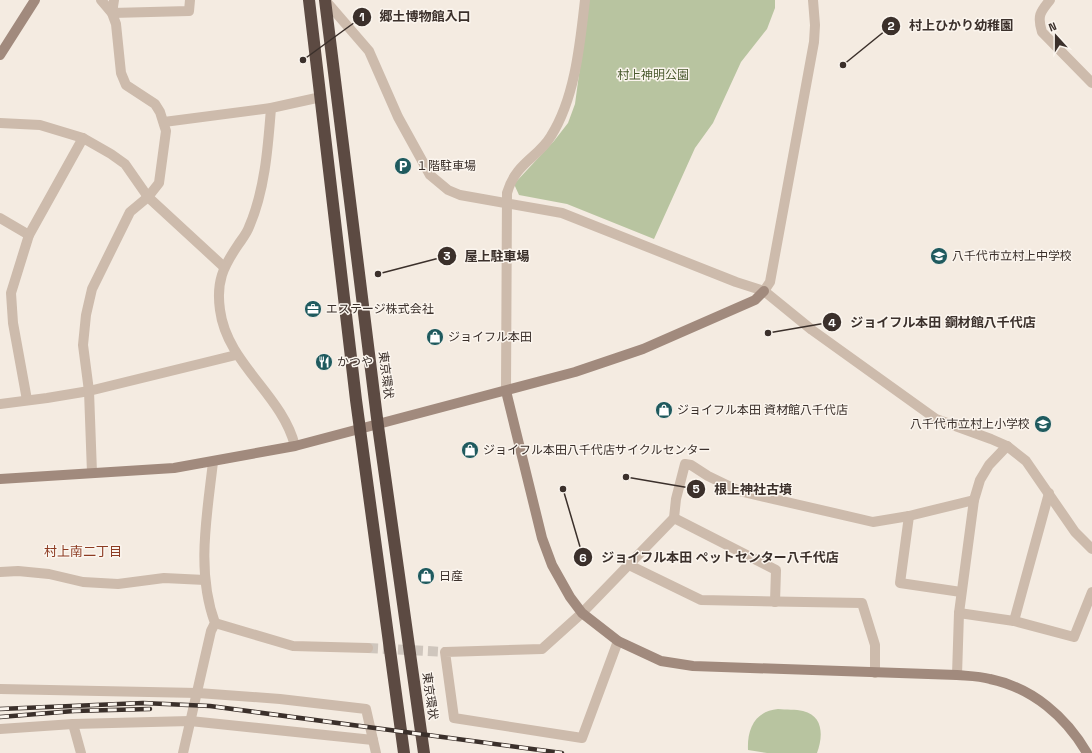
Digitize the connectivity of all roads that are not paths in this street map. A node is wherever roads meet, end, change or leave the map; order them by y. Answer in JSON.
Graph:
{"nodes":[{"id":1,"x":35,"y":0,"type":"edge"},
{"id":2,"x":100,"y":0,"type":"edge"},
{"id":3,"x":114,"y":0,"type":"edge"},
{"id":4,"x":190,"y":0,"type":"edge"},
{"id":5,"x":309,"y":0,"type":"edge"},
{"id":6,"x":325,"y":0,"type":"edge"},
{"id":7,"x":585,"y":0,"type":"edge"},
{"id":8,"x":813,"y":0,"type":"edge"},
{"id":9,"x":1050,"y":0,"type":"edge"},
{"id":10,"x":112,"y":13,"type":"junction"},
{"id":11,"x":0,"y":55,"type":"edge"},
{"id":12,"x":1092,"y":83,"type":"edge"},
{"id":13,"x":321,"y":97,"type":"junction"},
{"id":14,"x":270,"y":108,"type":"junction"},
{"id":15,"x":164,"y":122,"type":"junction"},
{"id":16,"x":0,"y":123,"type":"edge"},
{"id":17,"x":83,"y":138,"type":"junction"},
{"id":18,"x":148,"y":198,"type":"junction"},
{"id":19,"x":506,"y":202,"type":"junction"},
{"id":20,"x":0,"y":218,"type":"edge"},
{"id":21,"x":28,"y":235,"type":"junction"},
{"id":22,"x":224,"y":266,"type":"junction"},
{"id":23,"x":764,"y":291,"type":"junction"},
{"id":24,"x":236,"y":355,"type":"junction"},
{"id":25,"x":89,"y":391,"type":"junction"},
{"id":26,"x":506,"y":391,"type":"junction"},
{"id":27,"x":27,"y":400,"type":"junction"},
{"id":28,"x":0,"y":404,"type":"edge"},
{"id":29,"x":378,"y":426,"type":"junction"},
{"id":30,"x":360,"y":430,"type":"junction"},
{"id":31,"x":295,"y":446,"type":"junction"},
{"id":32,"x":1007,"y":446,"type":"junction"},
{"id":33,"x":213,"y":462,"type":"junction"},
{"id":34,"x":92,"y":472,"type":"junction"},
{"id":35,"x":0,"y":479,"type":"edge"},
{"id":36,"x":1049,"y":493,"type":"junction"},
{"id":37,"x":974,"y":500,"type":"junction"},
{"id":38,"x":909,"y":516,"type":"junction"},
{"id":39,"x":674,"y":518,"type":"junction"},
{"id":40,"x":1092,"y":549,"type":"edge"},
{"id":41,"x":629,"y":565,"type":"junction"},
{"id":42,"x":0,"y":572,"type":"edge"},
{"id":43,"x":205,"y":580,"type":"junction"},
{"id":44,"x":961,"y":592,"type":"junction"},
{"id":45,"x":1092,"y":592,"type":"edge"},
{"id":46,"x":775,"y":602,"type":"junction"},
{"id":47,"x":582,"y":613,"type":"junction"},
{"id":48,"x":959,"y":613,"type":"junction"},
{"id":49,"x":1014,"y":621,"type":"junction"},
{"id":50,"x":215,"y":623,"type":"junction"},
{"id":51,"x":618,"y":641,"type":"junction"},
{"id":52,"x":368,"y":648,"type":"tunnel mouth"},
{"id":53,"x":875,"y":674,"type":"junction"},
{"id":54,"x":957,"y":675,"type":"junction"},
{"id":55,"x":0,"y":689,"type":"edge"},
{"id":56,"x":198,"y":692,"type":"junction"},
{"id":57,"x":190,"y":721,"type":"junction"},
{"id":58,"x":72,"y":724,"type":"junction"},
{"id":59,"x":0,"y":729,"type":"edge"},
{"id":60,"x":373,"y":740,"type":"junction"},
{"id":61,"x":81,"y":753,"type":"edge"},
{"id":62,"x":183,"y":753,"type":"edge"},
{"id":63,"x":376,"y":753,"type":"edge"},
{"id":64,"x":404,"y":753,"type":"edge"},
{"id":65,"x":424,"y":753,"type":"edge"},
{"id":66,"x":1087,"y":753,"type":"edge"}],
"edges":[{"from":1,"to":11,"type":"street"},
{"from":2,"to":10,"type":"street"},
{"from":3,"to":10,"type":"street"},
{"from":4,"to":10,"type":"street"},
{"from":5,"to":13,"type":"highway"},
{"from":6,"to":19,"type":"street"},
{"from":6,"to":29,"type":"highway","name":"東京環状"},
{"from":7,"to":19,"type":"street"},
{"from":8,"to":23,"type":"street"},
{"from":9,"to":12,"type":"street"},
{"from":10,"to":15,"type":"street"},
{"from":13,"to":14,"type":"street"},
{"from":13,"to":30,"type":"highway"},
{"from":14,"to":15,"type":"street"},
{"from":14,"to":22,"type":"street"},
{"from":15,"to":18,"type":"street"},
{"from":16,"to":17,"type":"street"},
{"from":17,"to":18,"type":"street"},
{"from":17,"to":21,"type":"street"},
{"from":18,"to":22,"type":"street"},
{"from":18,"to":25,"type":"street"},
{"from":19,"to":23,"type":"street"},
{"from":19,"to":26,"type":"street"},
{"from":20,"to":21,"type":"street"},
{"from":21,"to":27,"type":"street"},
{"from":22,"to":24,"type":"street"},
{"from":23,"to":26,"type":"street"},
{"from":23,"to":32,"type":"street"},
{"from":24,"to":25,"type":"street"},
{"from":24,"to":31,"type":"street"},
{"from":25,"to":27,"type":"street"},
{"from":25,"to":34,"type":"street"},
{"from":26,"to":29,"type":"street"},
{"from":26,"to":47,"type":"street"},
{"from":27,"to":28,"type":"street"},
{"from":29,"to":30,"type":"street"},
{"from":29,"to":65,"type":"highway","name":"東京環状"},
{"from":30,"to":31,"type":"street"},
{"from":30,"to":64,"type":"highway"},
{"from":31,"to":33,"type":"street"},
{"from":32,"to":36,"type":"street"},
{"from":32,"to":37,"type":"street"},
{"from":33,"to":34,"type":"street"},
{"from":33,"to":43,"type":"street"},
{"from":34,"to":35,"type":"street"},
{"from":36,"to":40,"type":"street"},
{"from":36,"to":49,"type":"street"},
{"from":37,"to":38,"type":"street"},
{"from":37,"to":44,"type":"street"},
{"from":38,"to":39,"type":"street"},
{"from":38,"to":44,"type":"street"},
{"from":39,"to":41,"type":"street"},
{"from":39,"to":46,"type":"street"},
{"from":41,"to":46,"type":"street"},
{"from":41,"to":47,"type":"street"},
{"from":42,"to":43,"type":"street"},
{"from":43,"to":50,"type":"street"},
{"from":44,"to":48,"type":"street"},
{"from":45,"to":49,"type":"street"},
{"from":46,"to":53,"type":"street"},
{"from":47,"to":51,"type":"street"},
{"from":47,"to":51,"type":"street"},
{"from":48,"to":49,"type":"street"},
{"from":48,"to":54,"type":"street"},
{"from":50,"to":52,"type":"street"},
{"from":50,"to":56,"type":"street"},
{"from":51,"to":53,"type":"street"},
{"from":53,"to":54,"type":"street"},
{"from":54,"to":66,"type":"street"},
{"from":55,"to":56,"type":"street"},
{"from":56,"to":57,"type":"street"},
{"from":56,"to":60,"type":"street"},
{"from":57,"to":58,"type":"street"},
{"from":57,"to":60,"type":"street"},
{"from":57,"to":62,"type":"street"},
{"from":58,"to":59,"type":"street"},
{"from":58,"to":61,"type":"street"},
{"from":60,"to":63,"type":"street"}]}
